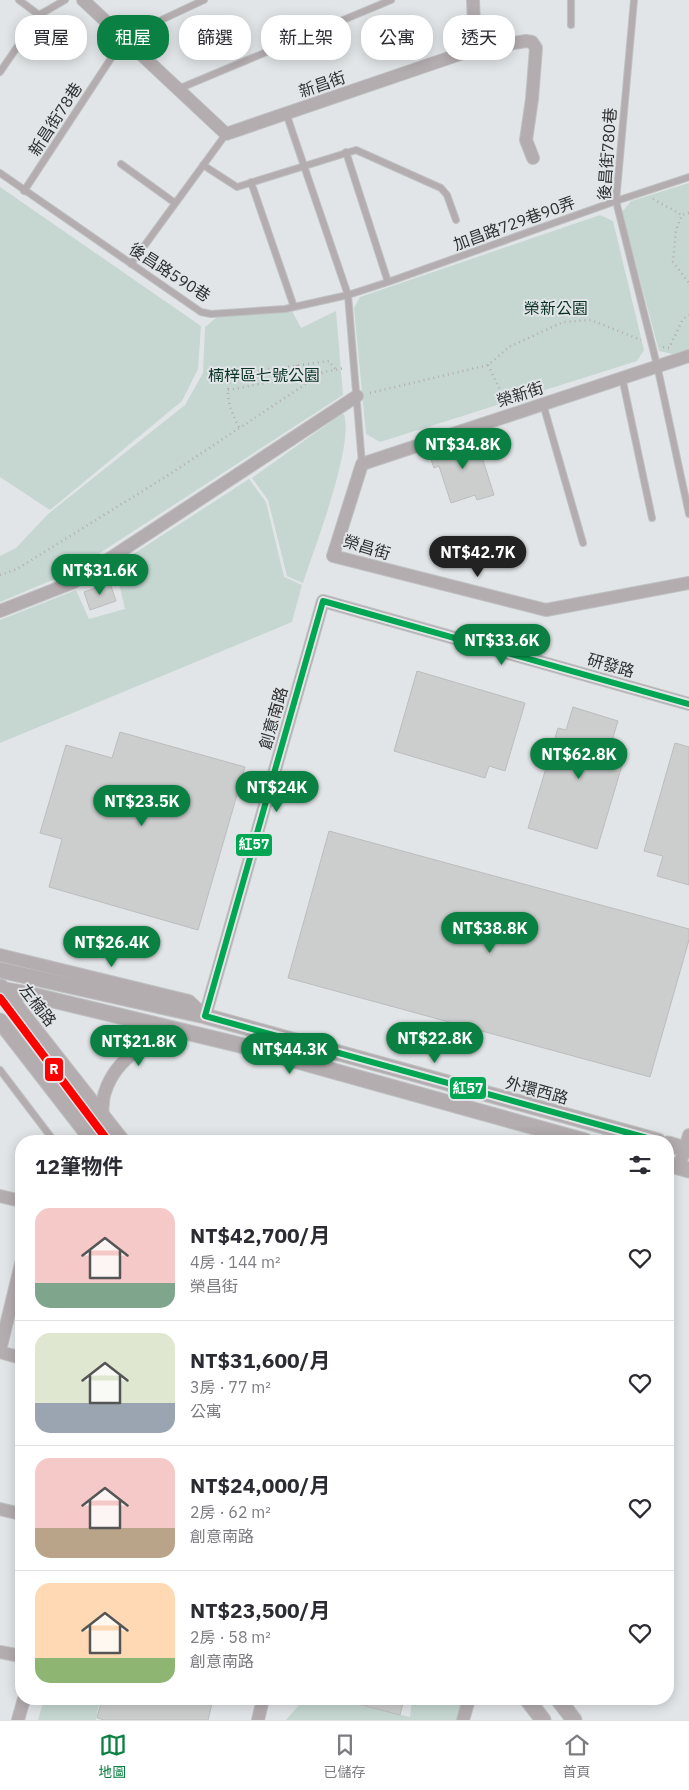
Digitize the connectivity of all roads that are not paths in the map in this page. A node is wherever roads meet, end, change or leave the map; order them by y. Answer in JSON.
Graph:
{"nodes":[{"id":1,"x":19,"y":0,"type":"edge"},
{"id":2,"x":65,"y":0,"type":"edge"},
{"id":3,"x":83,"y":0,"type":"edge"},
{"id":4,"x":204,"y":0,"type":"edge"},
{"id":5,"x":391,"y":0,"type":"edge"},
{"id":6,"x":473,"y":0,"type":"edge"},
{"id":7,"x":572,"y":0,"type":"edge"},
{"id":8,"x":634,"y":0,"type":"edge"},
{"id":9,"x":39,"y":15,"type":"joint"},
{"id":10,"x":100,"y":15,"type":"edge"},
{"id":11,"x":474,"y":15,"type":"edge"},
{"id":12,"x":169,"y":16,"type":"edge"},
{"id":13,"x":571,"y":24,"type":"dead end"},
{"id":14,"x":515,"y":43,"type":"edge"},
{"id":15,"x":15,"y":50,"type":"edge"},
{"id":16,"x":110,"y":60,"type":"edge"},
{"id":17,"x":148,"y":60,"type":"edge"},
{"id":18,"x":443,"y":60,"type":"edge"},
{"id":19,"x":0,"y":72,"type":"edge"},
{"id":20,"x":178,"y":89,"type":"junction"},
{"id":21,"x":286,"y":113,"type":"junction"},
{"id":22,"x":226,"y":134,"type":"junction"},
{"id":23,"x":346,"y":152,"type":"junction"},
{"id":24,"x":533,"y":158,"type":"dead end"},
{"id":25,"x":121,"y":164,"type":"dead end"},
{"id":26,"x":204,"y":165,"type":"junction"},
{"id":27,"x":304,"y":166,"type":"junction"},
{"id":28,"x":0,"y":173,"type":"edge"},
{"id":29,"x":689,"y":177,"type":"edge"},
{"id":30,"x":251,"y":182,"type":"junction"},
{"id":31,"x":24,"y":191,"type":"junction"},
{"id":32,"x":616,"y":202,"type":"junction"},
{"id":33,"x":175,"y":203,"type":"junction"},
{"id":34,"x":456,"y":220,"type":"dead end"},
{"id":35,"x":131,"y":264,"type":"junction"},
{"id":36,"x":388,"y":282,"type":"junction"},
{"id":37,"x":348,"y":295,"type":"junction"},
{"id":38,"x":294,"y":307,"type":"junction"},
{"id":39,"x":689,"y":356,"type":"edge"},
{"id":40,"x":657,"y":365,"type":"junction"},
{"id":41,"x":622,"y":378,"type":"junction"},
{"id":42,"x":356,"y":396,"type":"junction"},
{"id":43,"x":543,"y":404,"type":"junction"},
{"id":44,"x":362,"y":464,"type":"junction"},
{"id":45,"x":689,"y":514,"type":"edge"},
{"id":46,"x":652,"y":518,"type":"dead end"},
{"id":47,"x":583,"y":543,"type":"dead end"},
{"id":48,"x":689,"y":583,"type":"edge"},
{"id":49,"x":323,"y":601,"type":"joint"},
{"id":50,"x":0,"y":611,"type":"edge"},
{"id":51,"x":689,"y":704,"type":"edge"},
{"id":52,"x":0,"y":955,"type":"edge"},
{"id":53,"x":0,"y":970,"type":"edge"},
{"id":54,"x":1,"y":988,"type":"edge"},
{"id":55,"x":205,"y":1016,"type":"junction"},
{"id":56,"x":0,"y":1021,"type":"edge"},
{"id":57,"x":189,"y":1032,"type":"junction"},
{"id":58,"x":0,"y":1070,"type":"edge"},
{"id":59,"x":102,"y":1116,"type":"junction"},
{"id":60,"x":49,"y":1135,"type":"edge"},
{"id":61,"x":88,"y":1135,"type":"edge"},
{"id":62,"x":117,"y":1135,"type":"edge"},
{"id":63,"x":563,"y":1135,"type":"edge"},
{"id":64,"x":636,"y":1135,"type":"edge"},
{"id":65,"x":674,"y":1144,"type":"edge"},
{"id":66,"x":688,"y":1144,"type":"edge"},
{"id":67,"x":679,"y":1167,"type":"edge"},
{"id":68,"x":0,"y":1196,"type":"edge"},
{"id":69,"x":15,"y":1200,"type":"edge"},
{"id":70,"x":15,"y":1289,"type":"edge"},
{"id":71,"x":0,"y":1351,"type":"edge"},
{"id":72,"x":15,"y":1356,"type":"edge"},
{"id":73,"x":0,"y":1509,"type":"edge"},
{"id":74,"x":15,"y":1513,"type":"edge"},
{"id":75,"x":0,"y":1652,"type":"edge"},
{"id":76,"x":15,"y":1655,"type":"edge"},
{"id":77,"x":22,"y":1705,"type":"edge"},
{"id":78,"x":262,"y":1705,"type":"edge"},
{"id":79,"x":467,"y":1705,"type":"edge"},
{"id":80,"x":532,"y":1705,"type":"edge"},
{"id":81,"x":563,"y":1705,"type":"edge"},
{"id":82,"x":18,"y":1720,"type":"edge"},
{"id":83,"x":258,"y":1720,"type":"edge"},
{"id":84,"x":463,"y":1720,"type":"edge"},
{"id":85,"x":543,"y":1720,"type":"edge"},
{"id":86,"x":574,"y":1720,"type":"edge"}],
"edges":[{"from":1,"to":9,"type":"lane"},
{"from":2,"to":9,"type":"lane"},
{"from":3,"to":10,"type":"street"},
{"from":4,"to":12,"type":"lane"},
{"from":5,"to":20,"type":"lane"},
{"from":6,"to":11,"type":"street"},
{"from":7,"to":13,"type":"lane"},
{"from":8,"to":32,"type":"lane","name":"後昌街780巷"},
{"from":14,"to":24,"type":"street","name":"新昌街"},
{"from":15,"to":19,"type":"lane"},
{"from":16,"to":31,"type":"lane","name":"新昌街78巷"},
{"from":17,"to":20,"type":"street"},
{"from":18,"to":21,"type":"street","name":"新昌街"},
{"from":20,"to":22,"type":"street"},
{"from":21,"to":22,"type":"street","name":"新昌街"},
{"from":21,"to":27,"type":"lane"},
{"from":22,"to":26,"type":"lane"},
{"from":23,"to":27,"type":"lane"},
{"from":23,"to":34,"type":"lane"},
{"from":23,"to":36,"type":"lane"},
{"from":25,"to":33,"type":"lane"},
{"from":26,"to":30,"type":"lane"},
{"from":26,"to":33,"type":"lane"},
{"from":27,"to":30,"type":"lane"},
{"from":27,"to":37,"type":"lane"},
{"from":28,"to":31,"type":"lane","name":"後昌路590巷"},
{"from":29,"to":32,"type":"lane","name":"加昌路729巷90弄"},
{"from":30,"to":38,"type":"lane"},
{"from":31,"to":35,"type":"lane","name":"後昌路590巷"},
{"from":32,"to":36,"type":"lane","name":"加昌路729巷90弄"},
{"from":32,"to":40,"type":"lane","name":"後昌街780巷"},
{"from":33,"to":35,"type":"lane"},
{"from":35,"to":38,"type":"lane","name":"後昌路590巷"},
{"from":36,"to":37,"type":"lane","name":"加昌路729巷90弄"},
{"from":37,"to":38,"type":"lane","name":"後昌路590巷"},
{"from":37,"to":42,"type":"lane"},
{"from":39,"to":40,"type":"street","name":"榮新街"},
{"from":40,"to":41,"type":"street","name":"榮新街"},
{"from":40,"to":45,"type":"lane","name":"後昌街780巷"},
{"from":41,"to":43,"type":"street","name":"榮新街"},
{"from":41,"to":46,"type":"lane"},
{"from":42,"to":44,"type":"lane"},
{"from":42,"to":50,"type":"street"},
{"from":43,"to":44,"type":"street","name":"榮新街"},
{"from":43,"to":47,"type":"lane"},
{"from":44,"to":48,"type":"street","name":"榮昌街"},
{"from":49,"to":51,"type":"street","name":"研發路"},
{"from":49,"to":55,"type":"street","name":"創意南路"},
{"from":52,"to":55,"type":"street","name":"外環西路"},
{"from":53,"to":55,"type":"street","name":"外環西路"},
{"from":54,"to":57,"type":"street"},
{"from":54,"to":59,"type":"street","name":"左楠路"},
{"from":55,"to":64,"type":"street","name":"外環西路"},
{"from":56,"to":61,"type":"street"},
{"from":57,"to":59,"type":"street"},
{"from":57,"to":63,"type":"street"},
{"from":58,"to":60,"type":"lane"},
{"from":59,"to":62,"type":"street","name":"左楠路"},
{"from":65,"to":66,"type":"street"},
{"from":66,"to":67,"type":"street"},
{"from":68,"to":69,"type":"street"},
{"from":70,"to":71,"type":"street"},
{"from":71,"to":72,"type":"street"},
{"from":73,"to":74,"type":"street"},
{"from":75,"to":76,"type":"street"},
{"from":77,"to":82,"type":"street"},
{"from":78,"to":83,"type":"street"},
{"from":79,"to":84,"type":"street"},
{"from":80,"to":85,"type":"street"},
{"from":81,"to":86,"type":"street"}]}
